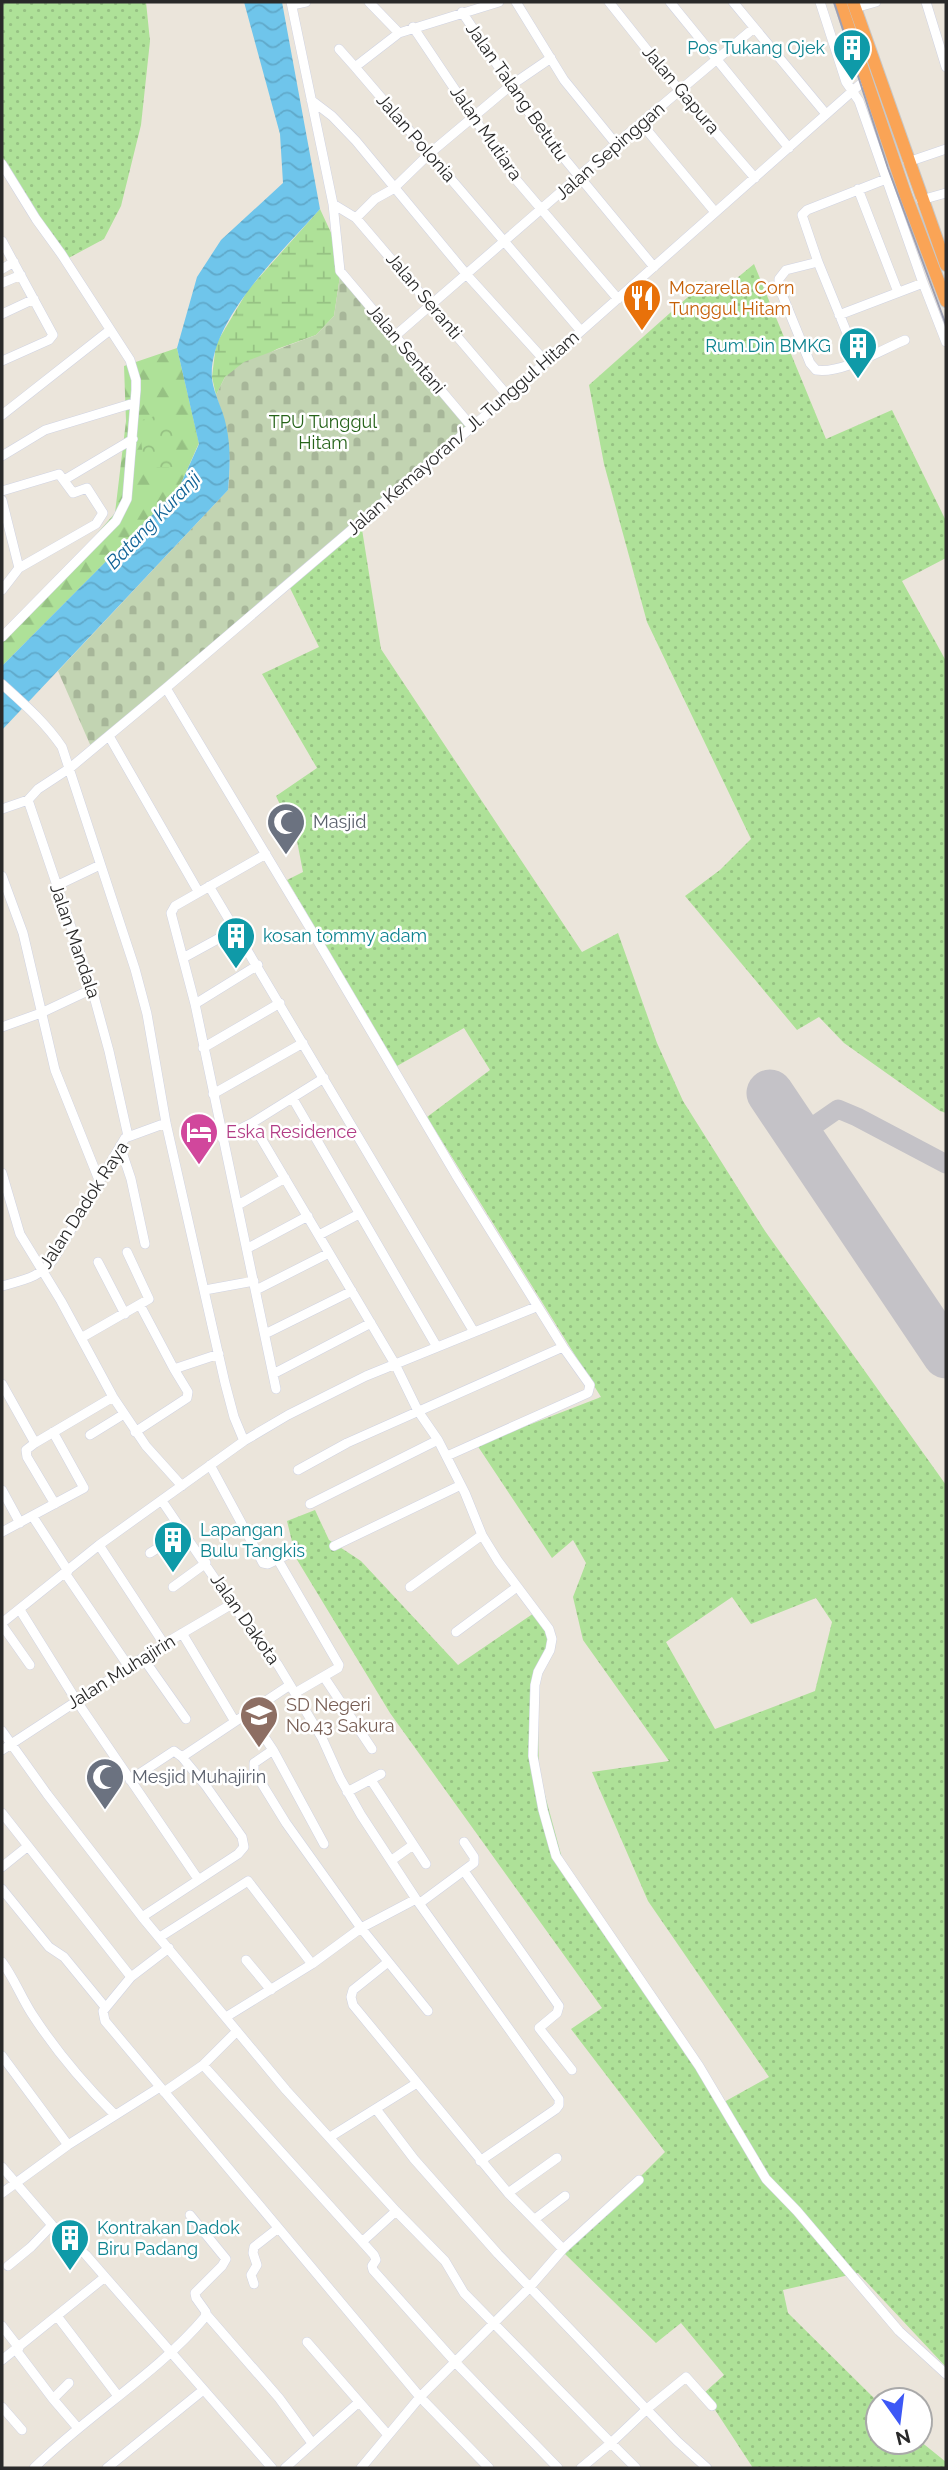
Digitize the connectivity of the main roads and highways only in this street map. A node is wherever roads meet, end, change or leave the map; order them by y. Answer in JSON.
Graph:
{"nodes":[{"id":1,"x":840,"y":2,"type":"edge"},
{"id":2,"x":854,"y":5,"type":"edge"},
{"id":3,"x":946,"y":265,"type":"edge"},
{"id":4,"x":946,"y":302,"type":"edge"}],
"edges":[{"from":1,"to":4,"type":"highway"},
{"from":2,"to":3,"type":"highway"}]}
